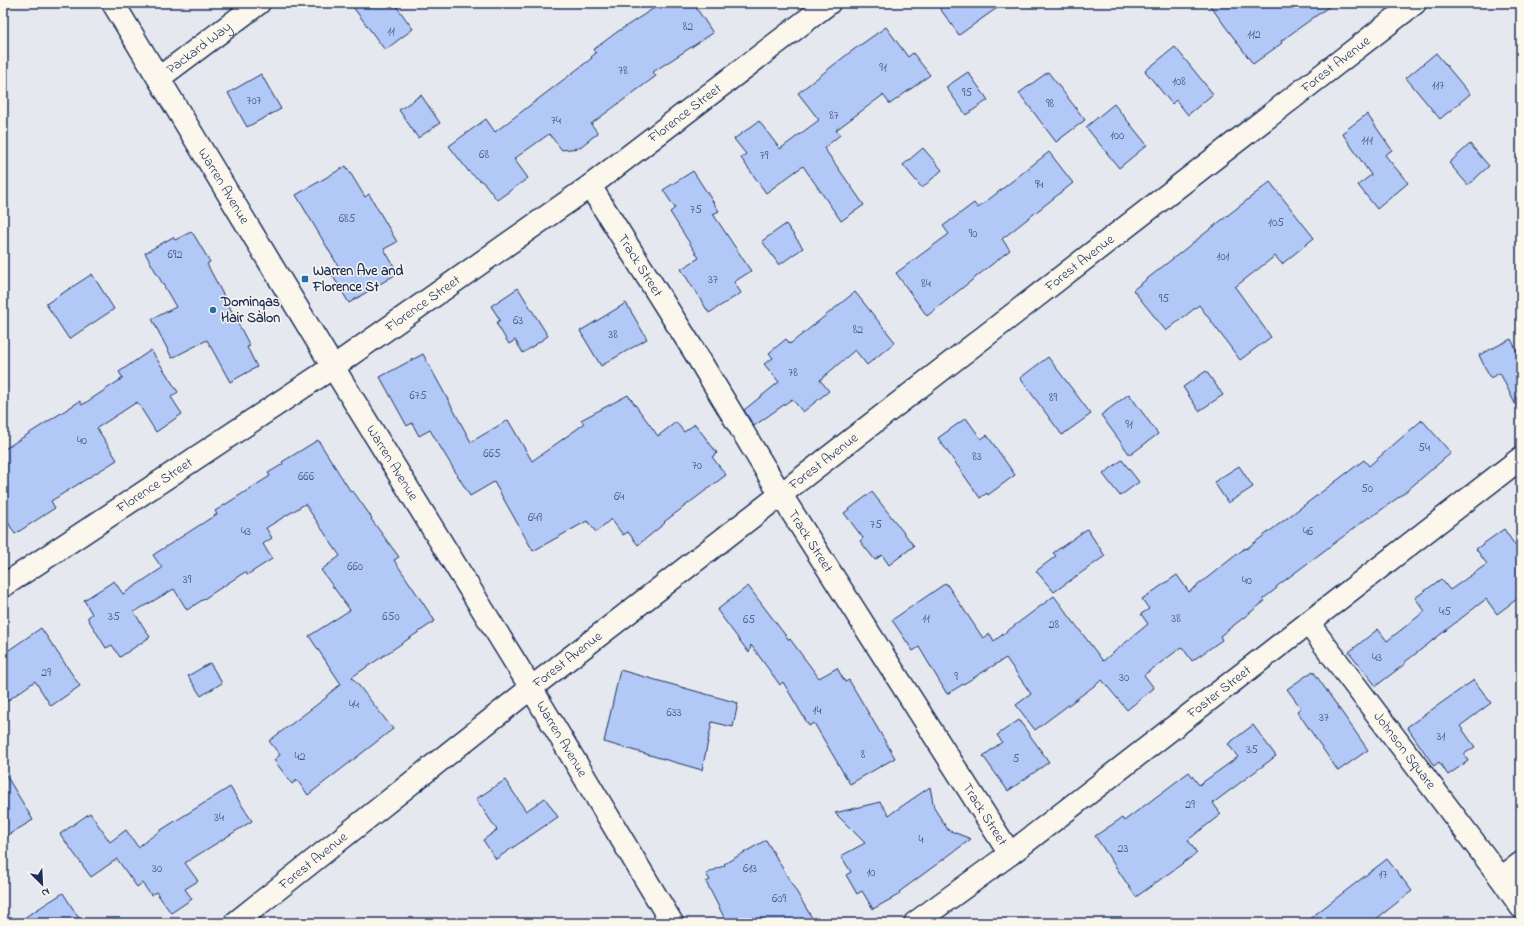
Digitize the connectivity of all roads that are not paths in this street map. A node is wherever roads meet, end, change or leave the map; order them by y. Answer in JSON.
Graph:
{"nodes":[{"id":1,"x":113,"y":3,"type":"edge"},
{"id":2,"x":259,"y":3,"type":"edge"},
{"id":3,"x":829,"y":3,"type":"edge"},
{"id":4,"x":1415,"y":3,"type":"edge"},
{"id":5,"x":159,"y":78,"type":"junction"},
{"id":6,"x":590,"y":186,"type":"junction"},
{"id":7,"x":333,"y":367,"type":"junction"},
{"id":8,"x":1521,"y":458,"type":"edge"},
{"id":9,"x":782,"y":495,"type":"junction"},
{"id":10,"x":3,"y":586,"type":"edge"},
{"id":11,"x":1308,"y":623,"type":"junction"},
{"id":12,"x":531,"y":688,"type":"junction"},
{"id":13,"x":1010,"y":854,"type":"junction"},
{"id":14,"x":1521,"y":863,"type":"edge"},
{"id":15,"x":1501,"y":878,"type":"junction"},
{"id":16,"x":1521,"y":907,"type":"edge"},
{"id":17,"x":235,"y":923,"type":"edge"},
{"id":18,"x":672,"y":923,"type":"edge"},
{"id":19,"x":915,"y":923,"type":"edge"}],
"edges":[{"from":1,"to":5,"type":"street","name":"Warren Avenue"},
{"from":2,"to":5,"type":"street","name":"Packard Way"},
{"from":3,"to":6,"type":"street","name":"Florence Street"},
{"from":4,"to":9,"type":"street","name":"Forest Avenue"},
{"from":5,"to":7,"type":"street","name":"Warren Avenue"},
{"from":6,"to":7,"type":"street","name":"Florence Street"},
{"from":6,"to":9,"type":"street","name":"Track Street"},
{"from":7,"to":10,"type":"street","name":"Florence Street"},
{"from":7,"to":12,"type":"street","name":"Warren Avenue"},
{"from":8,"to":11,"type":"street","name":"Foster Street"},
{"from":9,"to":12,"type":"street","name":"Forest Avenue"},
{"from":9,"to":13,"type":"street","name":"Track Street"},
{"from":11,"to":13,"type":"street","name":"Foster Street"},
{"from":11,"to":15,"type":"street","name":"Johnson Square"},
{"from":12,"to":17,"type":"street","name":"Forest Avenue"},
{"from":12,"to":18,"type":"street","name":"Warren Avenue"},
{"from":13,"to":19,"type":"street","name":"Foster Street"},
{"from":14,"to":15,"type":"street"},
{"from":15,"to":16,"type":"street","name":"Johnson Square"}]}
